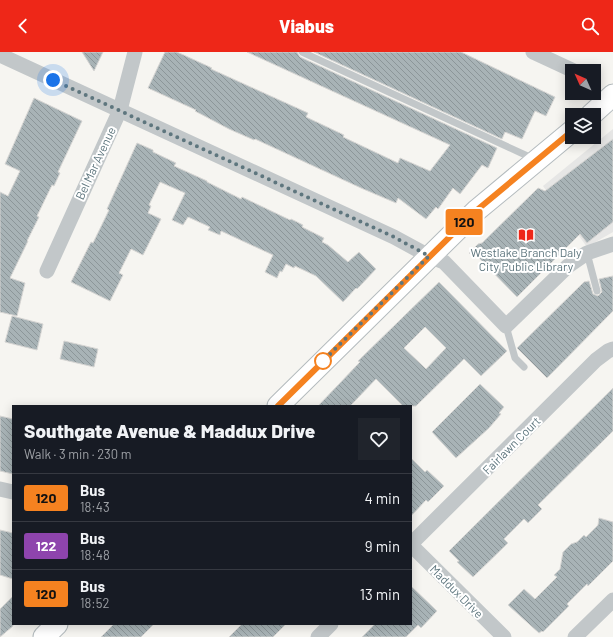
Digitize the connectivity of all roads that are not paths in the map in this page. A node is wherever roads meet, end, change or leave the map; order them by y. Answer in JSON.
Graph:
{"nodes":[{"id":1,"x":135,"y":52,"type":"edge"},
{"id":2,"x":302,"y":52,"type":"edge"},
{"id":3,"x":533,"y":52,"type":"edge"},
{"id":4,"x":0,"y":55,"type":"edge"},
{"id":5,"x":565,"y":67,"type":"edge"},
{"id":6,"x":120,"y":110,"type":"junction"},
{"id":7,"x":565,"y":137,"type":"edge"},
{"id":8,"x":536,"y":160,"type":"junction"},
{"id":9,"x":613,"y":244,"type":"edge"},
{"id":10,"x":587,"y":253,"type":"junction"},
{"id":11,"x":429,"y":256,"type":"junction"},
{"id":12,"x":47,"y":271,"type":"dead end"},
{"id":13,"x":598,"y":291,"type":"dead end"},
{"id":14,"x":506,"y":326,"type":"junction"},
{"id":15,"x":613,"y":349,"type":"edge"},
{"id":16,"x":524,"y":367,"type":"dead end"},
{"id":17,"x":279,"y":405,"type":"edge"},
{"id":18,"x":0,"y":489,"type":"edge"},
{"id":19,"x":12,"y":492,"type":"edge"},
{"id":20,"x":412,"y":543,"type":"edge"},
{"id":21,"x":412,"y":545,"type":"edge"},
{"id":22,"x":613,"y":600,"type":"edge"},
{"id":23,"x":56,"y":625,"type":"edge"},
{"id":24,"x":330,"y":625,"type":"edge"},
{"id":25,"x":44,"y":637,"type":"edge"},
{"id":26,"x":318,"y":637,"type":"edge"},
{"id":27,"x":504,"y":637,"type":"edge"},
{"id":28,"x":575,"y":637,"type":"edge"}],
"edges":[{"from":1,"to":6,"type":"street","name":"Bel Mar Avenue"},
{"from":2,"to":8,"type":"lane"},
{"from":3,"to":5,"type":"street"},
{"from":4,"to":6,"type":"street"},
{"from":6,"to":11,"type":"street"},
{"from":6,"to":12,"type":"street","name":"Bel Mar Avenue"},
{"from":7,"to":8,"type":"street"},
{"from":8,"to":11,"type":"street"},
{"from":9,"to":10,"type":"street"},
{"from":10,"to":13,"type":"lane"},
{"from":10,"to":14,"type":"street"},
{"from":11,"to":14,"type":"street"},
{"from":11,"to":17,"type":"street"},
{"from":14,"to":16,"type":"lane"},
{"from":15,"to":20,"type":"street","name":"Fairlawn Court"},
{"from":18,"to":19,"type":"street"},
{"from":21,"to":27,"type":"street","name":"Maddux Drive"},
{"from":22,"to":28,"type":"street"},
{"from":23,"to":25,"type":"street"},
{"from":24,"to":26,"type":"street"}]}
